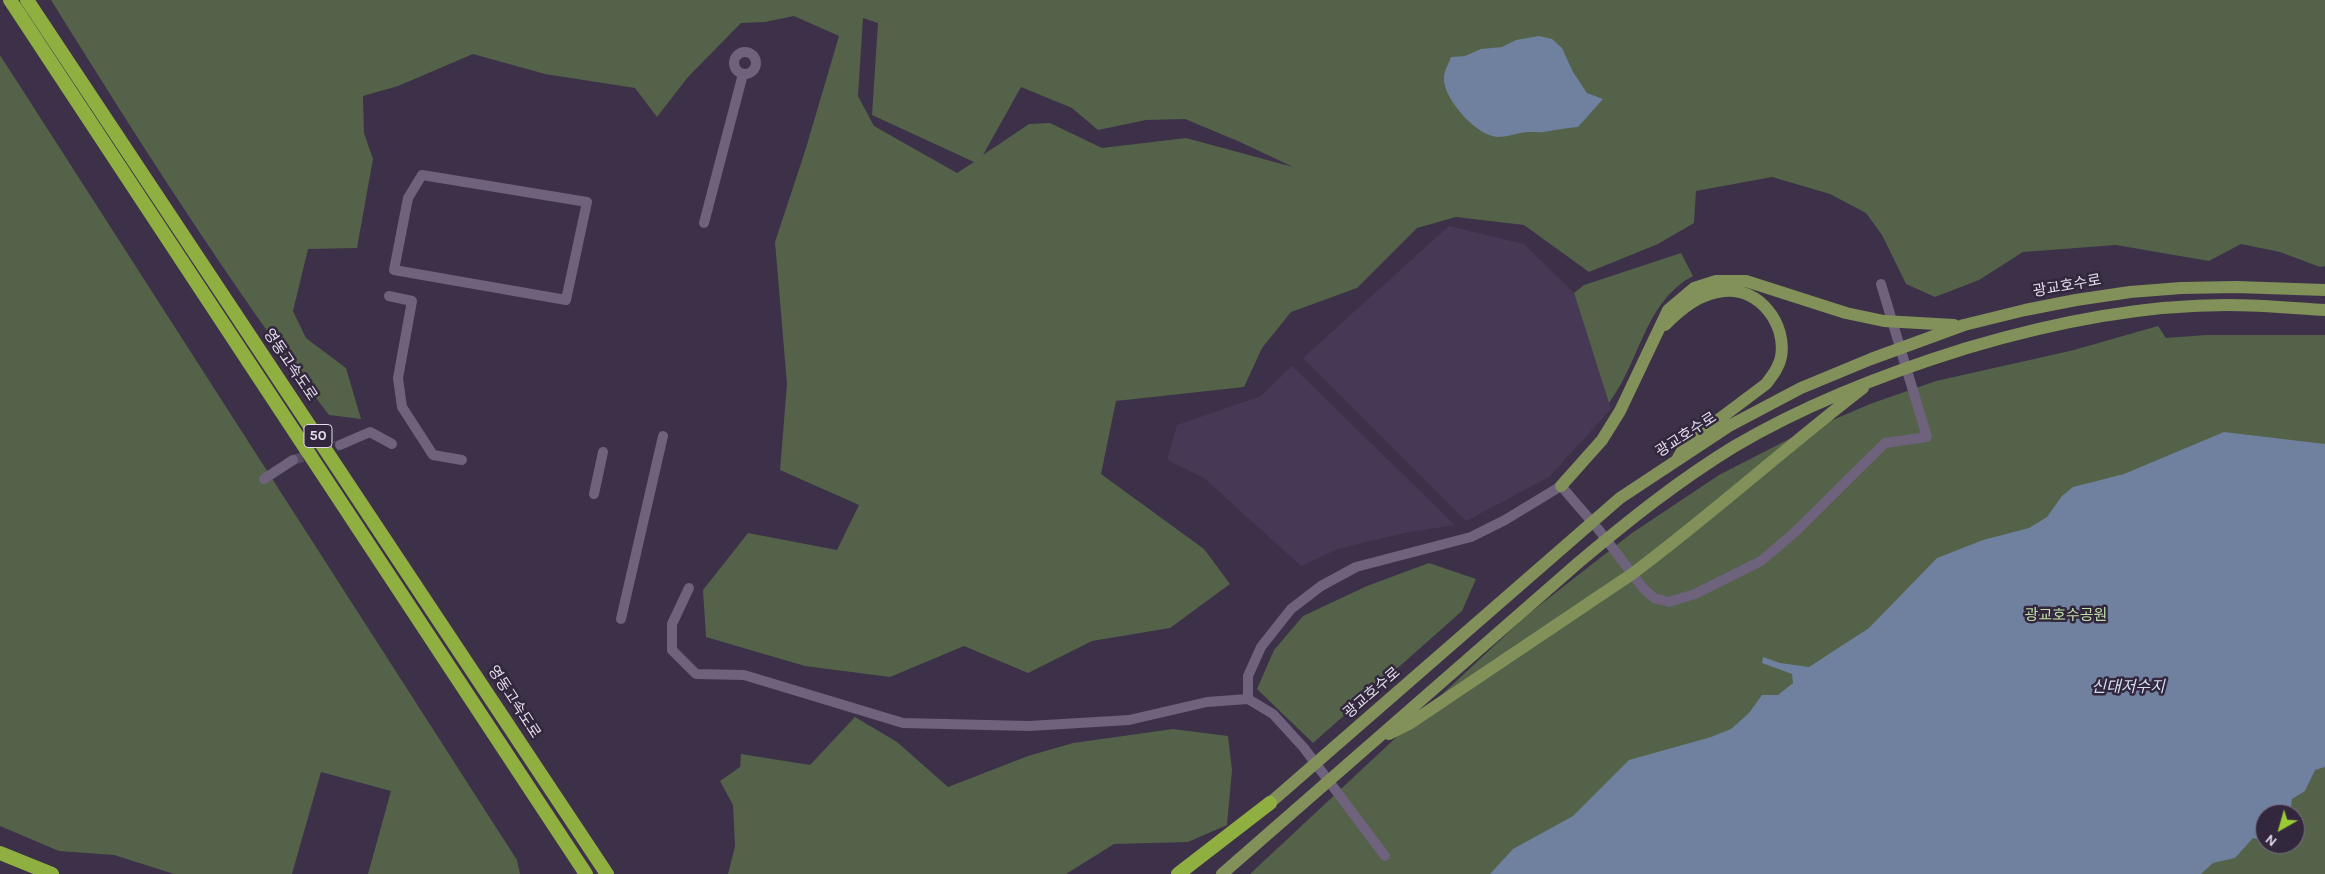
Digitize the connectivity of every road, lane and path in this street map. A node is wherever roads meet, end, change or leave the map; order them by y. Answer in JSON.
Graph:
{"nodes":[{"id":1,"x":10,"y":0,"type":"edge"},
{"id":2,"x":27,"y":0,"type":"edge"},
{"id":3,"x":743,"y":74,"type":"dead end"},
{"id":4,"x":704,"y":223,"type":"dead end"},
{"id":5,"x":394,"y":270,"type":"joint"},
{"id":6,"x":1881,"y":284,"type":"dead end"},
{"id":7,"x":2325,"y":290,"type":"edge"},
{"id":8,"x":389,"y":296,"type":"dead end"},
{"id":9,"x":2325,"y":310,"type":"edge"},
{"id":10,"x":1964,"y":325,"type":"junction"},
{"id":11,"x":1659,"y":330,"type":"junction"},
{"id":12,"x":1880,"y":376,"type":"junction"},
{"id":13,"x":663,"y":436,"type":"dead end"},
{"id":14,"x":392,"y":444,"type":"dead end"},
{"id":15,"x":340,"y":445,"type":"tunnel mouth"},
{"id":16,"x":603,"y":452,"type":"dead end"},
{"id":17,"x":293,"y":460,"type":"tunnel mouth"},
{"id":18,"x":462,"y":460,"type":"dead end"},
{"id":19,"x":1676,"y":461,"type":"junction"},
{"id":20,"x":264,"y":479,"type":"dead end"},
{"id":21,"x":1561,"y":486,"type":"junction"},
{"id":22,"x":594,"y":494,"type":"dead end"},
{"id":23,"x":1632,"y":574,"type":"junction"},
{"id":24,"x":689,"y":588,"type":"dead end"},
{"id":25,"x":621,"y":618,"type":"dead end"},
{"id":26,"x":1248,"y":699,"type":"junction"},
{"id":27,"x":1372,"y":744,"type":"junction"},
{"id":28,"x":1270,"y":802,"type":"junction"},
{"id":29,"x":0,"y":853,"type":"edge"},
{"id":30,"x":1386,"y":856,"type":"dead end"},
{"id":31,"x":52,"y":874,"type":"edge"},
{"id":32,"x":586,"y":874,"type":"edge"},
{"id":33,"x":607,"y":874,"type":"edge"},
{"id":34,"x":1178,"y":874,"type":"edge"},
{"id":35,"x":1189,"y":874,"type":"edge"},
{"id":36,"x":1222,"y":874,"type":"edge"}],
"edges":[{"from":1,"to":32,"type":"highway","number":"50"},
{"from":2,"to":33,"type":"highway","name":"영동고속도로","number":"50"},
{"from":3,"to":4,"type":"street"},
{"from":5,"to":5,"type":"street"},
{"from":6,"to":23,"type":"street"},
{"from":7,"to":10,"type":"main road","name":"광교호수로"},
{"from":8,"to":18,"type":"street"},
{"from":9,"to":12,"type":"main road"},
{"from":10,"to":11,"type":"main road"},
{"from":10,"to":19,"type":"main road","name":"광교호수로"},
{"from":11,"to":19,"type":"main road"},
{"from":11,"to":21,"type":"main road"},
{"from":12,"to":23,"type":"main road"},
{"from":12,"to":27,"type":"main road"},
{"from":13,"to":25,"type":"street"},
{"from":14,"to":15,"type":"street"},
{"from":16,"to":22,"type":"street"},
{"from":17,"to":20,"type":"street"},
{"from":19,"to":28,"type":"main road","name":"광교호수로"},
{"from":21,"to":23,"type":"street"},
{"from":21,"to":26,"type":"street"},
{"from":23,"to":27,"type":"main road"},
{"from":24,"to":26,"type":"street"},
{"from":26,"to":30,"type":"street"},
{"from":27,"to":36,"type":"main road"},
{"from":28,"to":34,"type":"highway"},
{"from":28,"to":35,"type":"main road","name":"광교호수로"},
{"from":29,"to":31,"type":"highway"}]}
